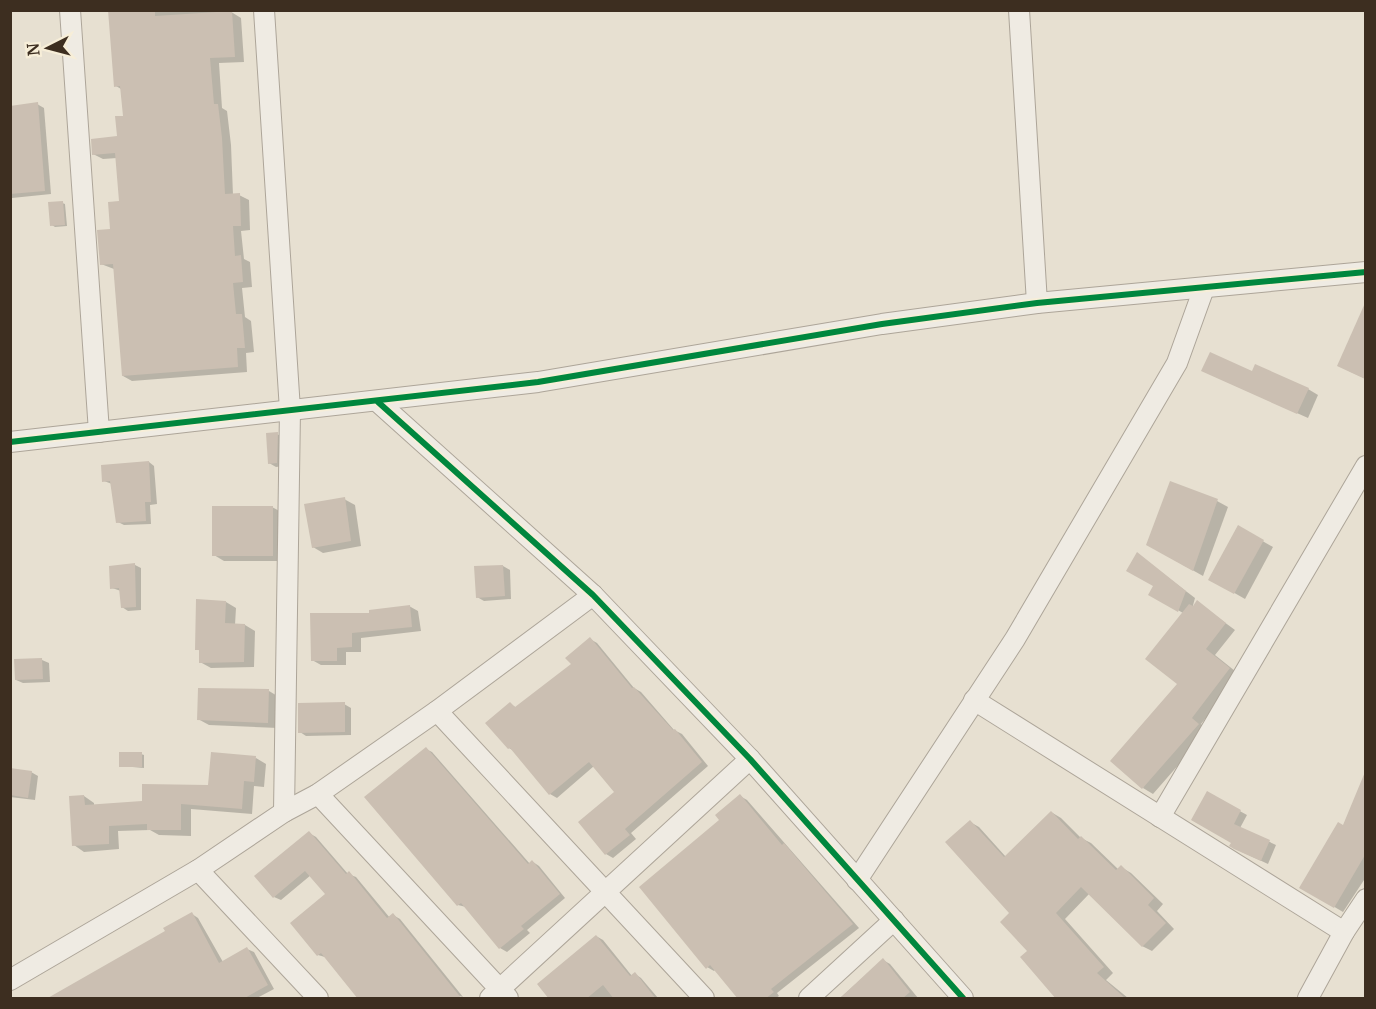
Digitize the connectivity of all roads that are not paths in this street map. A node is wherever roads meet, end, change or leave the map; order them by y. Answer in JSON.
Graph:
{"nodes":[{"id":1,"x":70,"y":10,"type":"edge"},
{"id":2,"x":264,"y":10,"type":"edge"},
{"id":3,"x":1020,"y":10,"type":"edge"},
{"id":4,"x":1365,"y":272,"type":"edge"},
{"id":5,"x":1204,"y":288,"type":"junction"},
{"id":6,"x":1037,"y":303,"type":"junction"},
{"id":7,"x":378,"y":402,"type":"junction"},
{"id":8,"x":290,"y":410,"type":"junction"},
{"id":9,"x":99,"y":432,"type":"junction"},
{"id":10,"x":10,"y":442,"type":"edge"},
{"id":11,"x":1365,"y":466,"type":"edge"},
{"id":12,"x":593,"y":595,"type":"junction"},
{"id":13,"x":974,"y":700,"type":"junction"},
{"id":14,"x":437,"y":711,"type":"junction"},
{"id":15,"x":750,"y":759,"type":"junction"},
{"id":16,"x":318,"y":794,"type":"junction"},
{"id":17,"x":284,"y":812,"type":"junction"},
{"id":18,"x":1160,"y":817,"type":"junction"},
{"id":19,"x":198,"y":870,"type":"junction"},
{"id":20,"x":856,"y":880,"type":"junction"},
{"id":21,"x":606,"y":892,"type":"junction"},
{"id":22,"x":1365,"y":899,"type":"edge"},
{"id":23,"x":894,"y":920,"type":"junction"},
{"id":24,"x":1344,"y":932,"type":"junction"},
{"id":25,"x":10,"y":980,"type":"edge"},
{"id":26,"x":499,"y":996,"type":"edge"},
{"id":27,"x":311,"y":997,"type":"edge"},
{"id":28,"x":704,"y":999,"type":"edge"},
{"id":29,"x":809,"y":999,"type":"edge"},
{"id":30,"x":963,"y":999,"type":"edge"},
{"id":31,"x":1308,"y":999,"type":"edge"}],
"edges":[{"from":1,"to":9,"type":"street"},
{"from":2,"to":8,"type":"street"},
{"from":3,"to":6,"type":"street"},
{"from":4,"to":5,"type":"street"},
{"from":5,"to":6,"type":"street"},
{"from":5,"to":13,"type":"street"},
{"from":6,"to":7,"type":"street"},
{"from":7,"to":8,"type":"street"},
{"from":7,"to":12,"type":"street"},
{"from":8,"to":9,"type":"street"},
{"from":8,"to":17,"type":"street"},
{"from":9,"to":10,"type":"street"},
{"from":11,"to":18,"type":"street"},
{"from":12,"to":14,"type":"street"},
{"from":12,"to":15,"type":"street"},
{"from":13,"to":18,"type":"street"},
{"from":13,"to":20,"type":"street"},
{"from":14,"to":16,"type":"street"},
{"from":14,"to":21,"type":"street"},
{"from":15,"to":20,"type":"street"},
{"from":15,"to":21,"type":"street"},
{"from":16,"to":17,"type":"street"},
{"from":16,"to":26,"type":"street"},
{"from":17,"to":19,"type":"street"},
{"from":18,"to":24,"type":"street"},
{"from":19,"to":25,"type":"street"},
{"from":19,"to":27,"type":"street"},
{"from":20,"to":23,"type":"street"},
{"from":21,"to":26,"type":"street"},
{"from":21,"to":28,"type":"street"},
{"from":22,"to":24,"type":"street"},
{"from":23,"to":29,"type":"street"},
{"from":23,"to":30,"type":"street"},
{"from":24,"to":31,"type":"street"}]}
